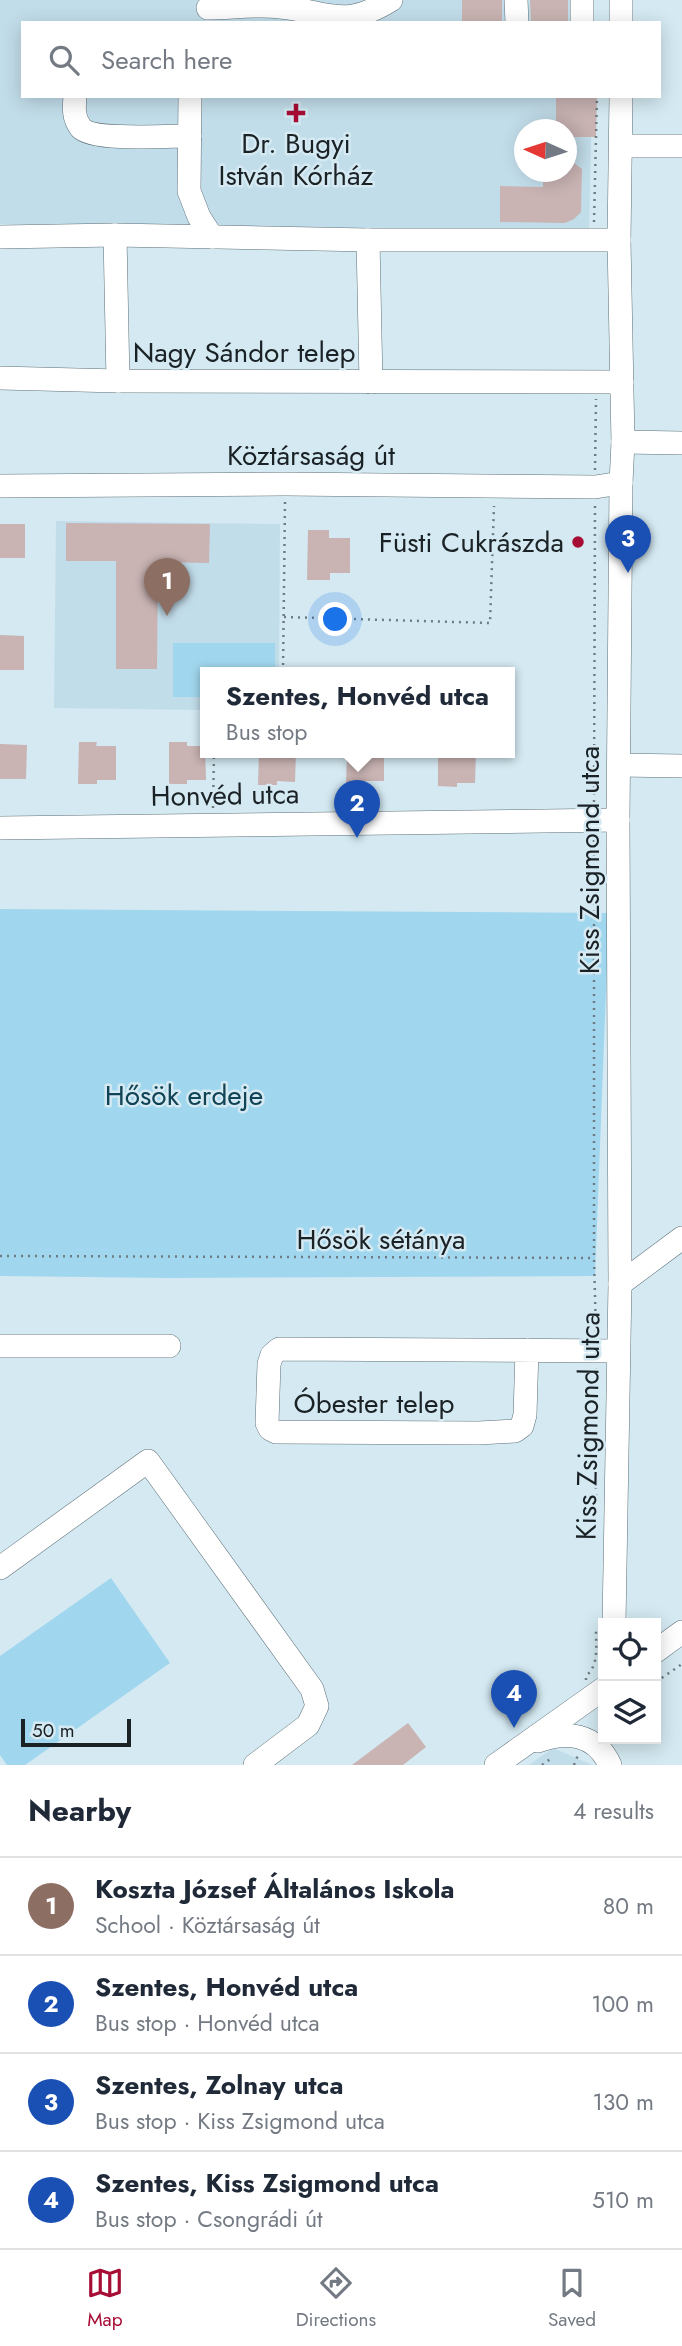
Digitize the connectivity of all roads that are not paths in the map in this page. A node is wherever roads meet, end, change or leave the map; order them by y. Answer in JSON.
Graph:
{"nodes":[{"id":1,"x":391,"y":0,"type":"edge"},
{"id":2,"x":516,"y":0,"type":"edge"},
{"id":3,"x":582,"y":0,"type":"edge"},
{"id":4,"x":621,"y":0,"type":"edge"},
{"id":5,"x":207,"y":10,"type":"edge"},
{"id":6,"x":357,"y":20,"type":"edge"},
{"id":7,"x":517,"y":21,"type":"edge"},
{"id":8,"x":582,"y":21,"type":"edge"},
{"id":9,"x":621,"y":21,"type":"edge"},
{"id":10,"x":75,"y":98,"type":"edge"},
{"id":11,"x":190,"y":98,"type":"edge"},
{"id":12,"x":621,"y":98,"type":"edge"},
{"id":13,"x":190,"y":136,"type":"junction"},
{"id":14,"x":621,"y":146,"type":"junction"},
{"id":15,"x":682,"y":146,"type":"edge"},
{"id":16,"x":115,"y":235,"type":"junction"},
{"id":17,"x":0,"y":237,"type":"edge"},
{"id":18,"x":212,"y":237,"type":"junction"},
{"id":19,"x":368,"y":240,"type":"junction"},
{"id":20,"x":615,"y":240,"type":"junction"},
{"id":21,"x":0,"y":378,"type":"edge"},
{"id":22,"x":118,"y":381,"type":"junction"},
{"id":23,"x":370,"y":382,"type":"junction"},
{"id":24,"x":612,"y":382,"type":"junction"},
{"id":25,"x":623,"y":442,"type":"junction"},
{"id":26,"x":682,"y":443,"type":"edge"},
{"id":27,"x":621,"y":483,"type":"junction"},
{"id":28,"x":0,"y":486,"type":"edge"},
{"id":29,"x":619,"y":765,"type":"junction"},
{"id":30,"x":682,"y":766,"type":"edge"},
{"id":31,"x":607,"y":820,"type":"junction"},
{"id":32,"x":0,"y":828,"type":"edge"},
{"id":33,"x":682,"y":1238,"type":"edge"},
{"id":34,"x":620,"y":1284,"type":"junction"},
{"id":35,"x":0,"y":1346,"type":"edge"},
{"id":36,"x":169,"y":1346,"type":"dead end"},
{"id":37,"x":527,"y":1350,"type":"junction"},
{"id":38,"x":607,"y":1351,"type":"junction"},
{"id":39,"x":0,"y":1568,"type":"edge"},
{"id":40,"x":605,"y":1618,"type":"edge"},
{"id":41,"x":682,"y":1632,"type":"edge"},
{"id":42,"x":661,"y":1647,"type":"edge"},
{"id":43,"x":598,"y":1693,"type":"edge"},
{"id":44,"x":617,"y":1744,"type":"edge"},
{"id":45,"x":519,"y":1749,"type":"junction"},
{"id":46,"x":256,"y":1765,"type":"edge"},
{"id":47,"x":496,"y":1765,"type":"edge"},
{"id":48,"x":610,"y":1765,"type":"edge"},
{"id":49,"x":618,"y":1765,"type":"edge"}],
"edges":[{"from":1,"to":6,"type":"street"},
{"from":2,"to":7,"type":"street"},
{"from":3,"to":8,"type":"street"},
{"from":4,"to":9,"type":"street"},
{"from":5,"to":6,"type":"street"},
{"from":10,"to":13,"type":"street"},
{"from":11,"to":13,"type":"street"},
{"from":12,"to":14,"type":"street","name":"Kiss Zsigmond utca"},
{"from":13,"to":18,"type":"street"},
{"from":14,"to":15,"type":"street"},
{"from":14,"to":20,"type":"street","name":"Kiss Zsigmond utca"},
{"from":16,"to":17,"type":"street"},
{"from":16,"to":18,"type":"street"},
{"from":16,"to":22,"type":"street","name":"Nagy Sándor telep"},
{"from":18,"to":19,"type":"street"},
{"from":19,"to":20,"type":"street"},
{"from":19,"to":23,"type":"street","name":"Nagy Sándor telep"},
{"from":20,"to":24,"type":"street","name":"Kiss Zsigmond utca"},
{"from":21,"to":22,"type":"street","name":"Nagy Sándor telep"},
{"from":22,"to":23,"type":"street","name":"Nagy Sándor telep"},
{"from":23,"to":24,"type":"street","name":"Nagy Sándor telep"},
{"from":24,"to":25,"type":"street","name":"Kiss Zsigmond utca"},
{"from":25,"to":26,"type":"street"},
{"from":25,"to":27,"type":"street","name":"Kiss Zsigmond utca"},
{"from":27,"to":28,"type":"street","name":"Köztársaság út"},
{"from":27,"to":29,"type":"street","name":"Kiss Zsigmond utca"},
{"from":29,"to":30,"type":"street"},
{"from":29,"to":31,"type":"street","name":"Kiss Zsigmond utca"},
{"from":31,"to":32,"type":"street","name":"Honvéd utca"},
{"from":31,"to":34,"type":"street","name":"Kiss Zsigmond utca"},
{"from":33,"to":34,"type":"street"},
{"from":34,"to":38,"type":"street","name":"Kiss Zsigmond utca"},
{"from":35,"to":36,"type":"street"},
{"from":37,"to":37,"type":"street","name":"Óbester telep"},
{"from":37,"to":38,"type":"street","name":"Óbester telep"},
{"from":38,"to":40,"type":"street","name":"Kiss Zsigmond utca"},
{"from":39,"to":46,"type":"street"},
{"from":41,"to":42,"type":"street"},
{"from":43,"to":45,"type":"street"},
{"from":44,"to":49,"type":"street"},
{"from":45,"to":47,"type":"street"},
{"from":45,"to":48,"type":"street"}]}
